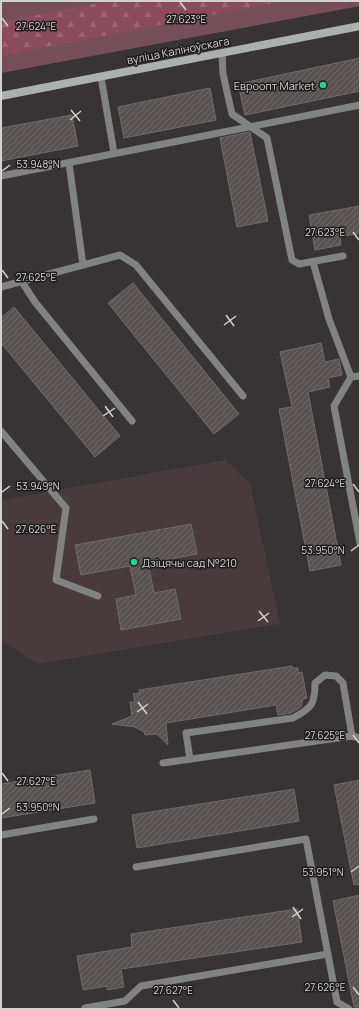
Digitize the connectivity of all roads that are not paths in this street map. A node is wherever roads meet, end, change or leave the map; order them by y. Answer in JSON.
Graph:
{"nodes":[{"id":1,"x":360,"y":26,"type":"edge"},
{"id":2,"x":222,"y":53,"type":"junction"},
{"id":3,"x":101,"y":77,"type":"junction"},
{"id":4,"x":1,"y":96,"type":"edge"},
{"id":5,"x":360,"y":105,"type":"edge"},
{"id":6,"x":251,"y":127,"type":"junction"},
{"id":7,"x":114,"y":153,"type":"junction"},
{"id":8,"x":69,"y":163,"type":"junction"},
{"id":9,"x":1,"y":176,"type":"edge"},
{"id":10,"x":343,"y":256,"type":"dead end"},
{"id":11,"x":312,"y":262,"type":"junction"},
{"id":12,"x":83,"y":265,"type":"junction"},
{"id":13,"x":22,"y":282,"type":"junction"},
{"id":14,"x":1,"y":287,"type":"edge"},
{"id":15,"x":360,"y":376,"type":"edge"},
{"id":16,"x":351,"y":377,"type":"junction"},
{"id":17,"x":243,"y":396,"type":"dead end"},
{"id":18,"x":132,"y":421,"type":"dead end"},
{"id":19,"x":1,"y":431,"type":"edge"},
{"id":20,"x":360,"y":543,"type":"edge"},
{"id":21,"x":98,"y":596,"type":"dead end"},
{"id":22,"x":352,"y":736,"type":"junction"},
{"id":23,"x":360,"y":738,"type":"edge"},
{"id":24,"x":190,"y":759,"type":"junction"},
{"id":25,"x":163,"y":763,"type":"dead end"},
{"id":26,"x":94,"y":819,"type":"dead end"},
{"id":27,"x":1,"y":835,"type":"edge"},
{"id":28,"x":136,"y":867,"type":"dead end"},
{"id":29,"x":328,"y":954,"type":"junction"},
{"id":30,"x":125,"y":1001,"type":"junction"},
{"id":31,"x":85,"y":1008,"type":"edge"},
{"id":32,"x":126,"y":1009,"type":"edge"},
{"id":33,"x":349,"y":1009,"type":"edge"}],
"edges":[{"from":1,"to":2,"type":"main road","name":"вуліца Каліноўскага"},
{"from":2,"to":3,"type":"main road","name":"вуліца Каліноўскага"},
{"from":2,"to":6,"type":"lane"},
{"from":3,"to":4,"type":"main road","name":"вуліца Каліноўскага"},
{"from":3,"to":7,"type":"lane"},
{"from":5,"to":6,"type":"lane"},
{"from":6,"to":7,"type":"lane"},
{"from":6,"to":11,"type":"lane"},
{"from":7,"to":8,"type":"lane"},
{"from":8,"to":9,"type":"lane"},
{"from":8,"to":12,"type":"lane"},
{"from":10,"to":11,"type":"lane"},
{"from":11,"to":16,"type":"lane"},
{"from":12,"to":13,"type":"lane"},
{"from":12,"to":17,"type":"lane"},
{"from":13,"to":14,"type":"lane"},
{"from":13,"to":18,"type":"lane"},
{"from":15,"to":16,"type":"lane"},
{"from":16,"to":20,"type":"lane"},
{"from":19,"to":21,"type":"lane"},
{"from":22,"to":23,"type":"lane"},
{"from":22,"to":24,"type":"lane"},
{"from":22,"to":24,"type":"lane"},
{"from":24,"to":25,"type":"lane"},
{"from":26,"to":27,"type":"lane"},
{"from":28,"to":29,"type":"lane"},
{"from":29,"to":30,"type":"lane"},
{"from":29,"to":33,"type":"lane"},
{"from":30,"to":31,"type":"lane"},
{"from":30,"to":32,"type":"lane"}]}
